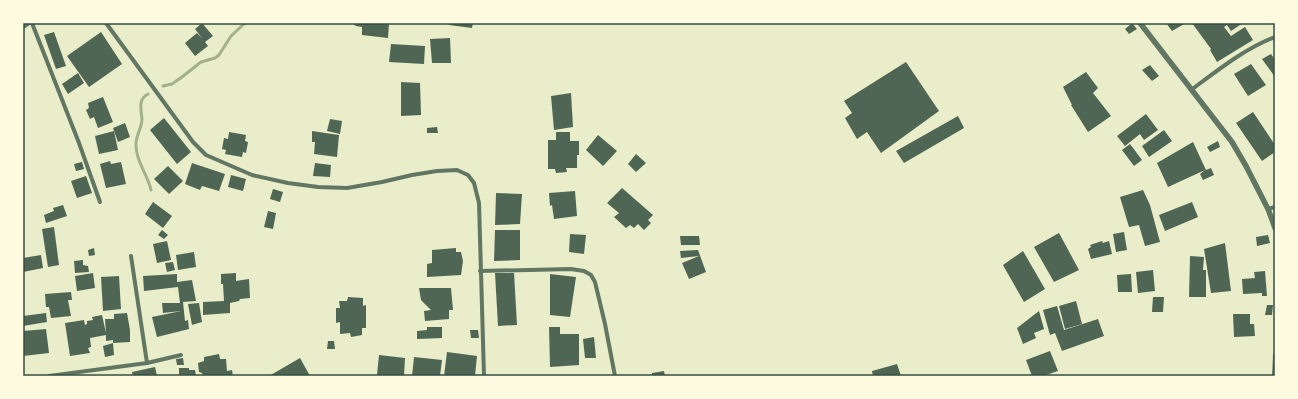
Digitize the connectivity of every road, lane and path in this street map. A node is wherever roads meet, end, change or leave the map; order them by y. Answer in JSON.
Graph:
{"nodes":[{"id":1,"x":30,"y":23,"type":"edge"},
{"id":2,"x":106,"y":23,"type":"edge"},
{"id":3,"x":1140,"y":23,"type":"edge"},
{"id":4,"x":23,"y":27,"type":"edge"},
{"id":5,"x":1275,"y":37,"type":"edge"},
{"id":6,"x":1191,"y":90,"type":"junction"},
{"id":7,"x":100,"y":202,"type":"dead end"},
{"id":8,"x":1275,"y":207,"type":"edge"},
{"id":9,"x":1268,"y":209,"type":"junction"},
{"id":10,"x":1275,"y":228,"type":"edge"},
{"id":11,"x":131,"y":256,"type":"dead end"},
{"id":12,"x":480,"y":271,"type":"junction"},
{"id":13,"x":181,"y":355,"type":"dead end"},
{"id":14,"x":1275,"y":355,"type":"edge"},
{"id":15,"x":147,"y":363,"type":"junction"},
{"id":16,"x":49,"y":376,"type":"edge"},
{"id":17,"x":484,"y":376,"type":"edge"},
{"id":18,"x":615,"y":376,"type":"edge"},
{"id":19,"x":1274,"y":376,"type":"edge"}],
"edges":[{"from":1,"to":4,"type":"street"},
{"from":1,"to":7,"type":"street"},
{"from":2,"to":12,"type":"street"},
{"from":3,"to":6,"type":"street"},
{"from":5,"to":6,"type":"street"},
{"from":6,"to":9,"type":"street"},
{"from":8,"to":9,"type":"street"},
{"from":9,"to":10,"type":"street"},
{"from":11,"to":15,"type":"street"},
{"from":12,"to":17,"type":"street"},
{"from":12,"to":18,"type":"street"},
{"from":13,"to":15,"type":"street"},
{"from":14,"to":19,"type":"street"},
{"from":15,"to":16,"type":"street"}]}
